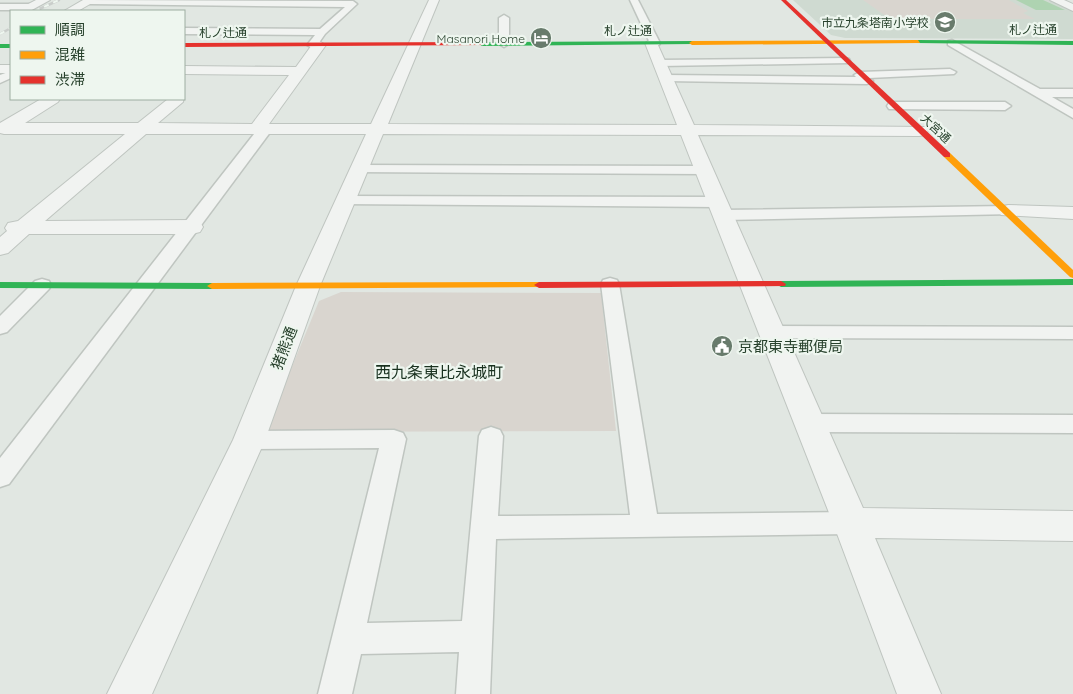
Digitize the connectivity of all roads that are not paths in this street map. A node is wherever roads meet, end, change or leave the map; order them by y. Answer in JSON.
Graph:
{"nodes":[{"id":1,"x":45,"y":0,"type":"edge"},
{"id":2,"x":434,"y":0,"type":"edge"},
{"id":3,"x":634,"y":0,"type":"edge"},
{"id":4,"x":783,"y":0,"type":"edge"},
{"id":5,"x":1055,"y":0,"type":"edge"},
{"id":6,"x":91,"y":1,"type":"edge"},
{"id":7,"x":228,"y":2,"type":"edge"},
{"id":8,"x":289,"y":2,"type":"edge"},
{"id":9,"x":0,"y":7,"type":"edge"},
{"id":10,"x":1073,"y":8,"type":"edge"},
{"id":11,"x":26,"y":9,"type":"edge"},
{"id":12,"x":72,"y":10,"type":"edge"},
{"id":13,"x":214,"y":12,"type":"dead end"},
{"id":14,"x":273,"y":15,"type":"dead end"},
{"id":15,"x":504,"y":18,"type":"dead end"},
{"id":16,"x":201,"y":21,"type":"dead end"},
{"id":17,"x":263,"y":22,"type":"dead end"},
{"id":18,"x":185,"y":31,"type":"edge"},
{"id":19,"x":250,"y":32,"type":"junction"},
{"id":20,"x":318,"y":41,"type":"junction"},
{"id":21,"x":826,"y":42,"type":"junction"},
{"id":22,"x":952,"y":43,"type":"junction"},
{"id":23,"x":1073,"y":43,"type":"edge"},
{"id":24,"x":504,"y":44,"type":"junction"},
{"id":25,"x":185,"y":45,"type":"edge"},
{"id":26,"x":414,"y":45,"type":"junction"},
{"id":27,"x":236,"y":46,"type":"junction"},
{"id":28,"x":658,"y":57,"type":"junction"},
{"id":29,"x":845,"y":61,"type":"junction"},
{"id":30,"x":185,"y":70,"type":"edge"},
{"id":31,"x":210,"y":70,"type":"junction"},
{"id":32,"x":299,"y":71,"type":"junction"},
{"id":33,"x":950,"y":72,"type":"dead end"},
{"id":34,"x":863,"y":78,"type":"junction"},
{"id":35,"x":187,"y":90,"type":"edge"},
{"id":36,"x":1073,"y":93,"type":"edge"},
{"id":37,"x":1037,"y":94,"type":"junction"},
{"id":38,"x":50,"y":100,"type":"edge"},
{"id":39,"x":175,"y":100,"type":"edge"},
{"id":40,"x":893,"y":106,"type":"junction"},
{"id":41,"x":1005,"y":106,"type":"dead end"},
{"id":42,"x":1073,"y":114,"type":"edge"},
{"id":43,"x":142,"y":128,"type":"junction"},
{"id":44,"x":262,"y":128,"type":"junction"},
{"id":45,"x":2,"y":129,"type":"edge"},
{"id":46,"x":377,"y":129,"type":"junction"},
{"id":47,"x":688,"y":130,"type":"junction"},
{"id":48,"x":919,"y":131,"type":"junction"},
{"id":49,"x":360,"y":169,"type":"junction"},
{"id":50,"x":704,"y":170,"type":"junction"},
{"id":51,"x":346,"y":201,"type":"junction"},
{"id":52,"x":720,"y":209,"type":"junction"},
{"id":53,"x":1008,"y":211,"type":"junction"},
{"id":54,"x":1073,"y":213,"type":"edge"},
{"id":55,"x":192,"y":227,"type":"junction"},
{"id":56,"x":0,"y":228,"type":"edge"},
{"id":57,"x":24,"y":228,"type":"junction"},
{"id":58,"x":0,"y":248,"type":"edge"},
{"id":59,"x":1073,"y":275,"type":"edge"},
{"id":60,"x":1073,"y":282,"type":"edge"},
{"id":61,"x":610,"y":284,"type":"junction"},
{"id":62,"x":750,"y":284,"type":"junction"},
{"id":63,"x":0,"y":285,"type":"edge"},
{"id":64,"x":42,"y":285,"type":"junction"},
{"id":65,"x":148,"y":285,"type":"junction"},
{"id":66,"x":308,"y":286,"type":"junction"},
{"id":67,"x":0,"y":328,"type":"edge"},
{"id":68,"x":770,"y":332,"type":"junction"},
{"id":69,"x":1073,"y":333,"type":"edge"},
{"id":70,"x":809,"y":423,"type":"junction"},
{"id":71,"x":1073,"y":424,"type":"edge"},
{"id":72,"x":491,"y":436,"type":"dead end"},
{"id":73,"x":249,"y":440,"type":"junction"},
{"id":74,"x":0,"y":478,"type":"edge"},
{"id":75,"x":851,"y":523,"type":"junction"},
{"id":76,"x":645,"y":526,"type":"junction"},
{"id":77,"x":1073,"y":526,"type":"edge"},
{"id":78,"x":483,"y":528,"type":"junction"},
{"id":79,"x":477,"y":636,"type":"junction"},
{"id":80,"x":347,"y":639,"type":"junction"},
{"id":81,"x":129,"y":694,"type":"edge"},
{"id":82,"x":335,"y":694,"type":"edge"},
{"id":83,"x":473,"y":694,"type":"edge"},
{"id":84,"x":919,"y":694,"type":"edge"}],
"edges":[{"from":1,"to":11,"type":"street"},
{"from":2,"to":26,"type":"street","name":"猪熊通"},
{"from":3,"to":28,"type":"lane"},
{"from":4,"to":21,"type":"street","name":"大宮通"},
{"from":5,"to":10,"type":"street"},
{"from":6,"to":7,"type":"lane"},
{"from":6,"to":12,"type":"street"},
{"from":7,"to":8,"type":"lane"},
{"from":7,"to":13,"type":"lane"},
{"from":8,"to":14,"type":"lane"},
{"from":8,"to":20,"type":"lane"},
{"from":9,"to":11,"type":"lane"},
{"from":15,"to":24,"type":"lane"},
{"from":16,"to":18,"type":"lane"},
{"from":17,"to":19,"type":"lane"},
{"from":18,"to":19,"type":"lane"},
{"from":19,"to":20,"type":"lane"},
{"from":19,"to":27,"type":"lane"},
{"from":20,"to":26,"type":"street","name":"札ノ辻通"},
{"from":20,"to":27,"type":"street","name":"札ノ辻通"},
{"from":20,"to":32,"type":"street"},
{"from":21,"to":22,"type":"street","name":"札ノ辻通"},
{"from":21,"to":28,"type":"street","name":"札ノ辻通"},
{"from":21,"to":29,"type":"street","name":"大宮通"},
{"from":22,"to":23,"type":"street","name":"札ノ辻通"},
{"from":22,"to":37,"type":"lane"},
{"from":24,"to":26,"type":"street","name":"札ノ辻通"},
{"from":24,"to":28,"type":"street","name":"札ノ辻通"},
{"from":25,"to":27,"type":"street","name":"札ノ辻通"},
{"from":26,"to":46,"type":"street","name":"猪熊通"},
{"from":27,"to":31,"type":"street"},
{"from":28,"to":29,"type":"lane"},
{"from":28,"to":34,"type":"lane"},
{"from":28,"to":47,"type":"street"},
{"from":29,"to":34,"type":"street","name":"大宮通"},
{"from":30,"to":31,"type":"street"},
{"from":31,"to":32,"type":"street"},
{"from":31,"to":35,"type":"street"},
{"from":32,"to":44,"type":"street"},
{"from":33,"to":34,"type":"lane"},
{"from":34,"to":40,"type":"street","name":"大宮通"},
{"from":36,"to":37,"type":"lane"},
{"from":37,"to":42,"type":"lane"},
{"from":38,"to":45,"type":"street"},
{"from":39,"to":43,"type":"street"},
{"from":40,"to":41,"type":"lane"},
{"from":40,"to":48,"type":"street","name":"大宮通"},
{"from":43,"to":44,"type":"street"},
{"from":43,"to":45,"type":"street"},
{"from":43,"to":57,"type":"street"},
{"from":44,"to":46,"type":"street"},
{"from":44,"to":55,"type":"lane"},
{"from":46,"to":47,"type":"street"},
{"from":46,"to":49,"type":"street","name":"猪熊通"},
{"from":47,"to":48,"type":"street"},
{"from":47,"to":50,"type":"street"},
{"from":48,"to":53,"type":"street","name":"大宮通"},
{"from":49,"to":50,"type":"lane"},
{"from":49,"to":51,"type":"street","name":"猪熊通"},
{"from":50,"to":52,"type":"street"},
{"from":51,"to":52,"type":"lane"},
{"from":51,"to":66,"type":"street","name":"猪熊通"},
{"from":52,"to":53,"type":"lane"},
{"from":52,"to":62,"type":"street"},
{"from":53,"to":54,"type":"street"},
{"from":53,"to":59,"type":"street","name":"大宮通"},
{"from":55,"to":57,"type":"street"},
{"from":55,"to":65,"type":"lane"},
{"from":56,"to":57,"type":"street"},
{"from":57,"to":58,"type":"street"},
{"from":60,"to":62,"type":"street"},
{"from":61,"to":62,"type":"street"},
{"from":61,"to":66,"type":"street"},
{"from":61,"to":76,"type":"lane"},
{"from":62,"to":68,"type":"street"},
{"from":63,"to":64,"type":"street"},
{"from":64,"to":65,"type":"street"},
{"from":64,"to":67,"type":"lane"},
{"from":65,"to":66,"type":"street"},
{"from":65,"to":74,"type":"lane"},
{"from":66,"to":73,"type":"street","name":"猪熊通"},
{"from":68,"to":69,"type":"lane"},
{"from":68,"to":70,"type":"street"},
{"from":70,"to":71,"type":"lane"},
{"from":70,"to":75,"type":"street"},
{"from":72,"to":78,"type":"lane"},
{"from":73,"to":80,"type":"lane"},
{"from":73,"to":81,"type":"street","name":"猪熊通"},
{"from":75,"to":76,"type":"lane"},
{"from":75,"to":77,"type":"street"},
{"from":75,"to":84,"type":"street"},
{"from":76,"to":78,"type":"lane"},
{"from":78,"to":79,"type":"lane"},
{"from":79,"to":80,"type":"lane"},
{"from":79,"to":83,"type":"lane"},
{"from":80,"to":82,"type":"lane"}]}
